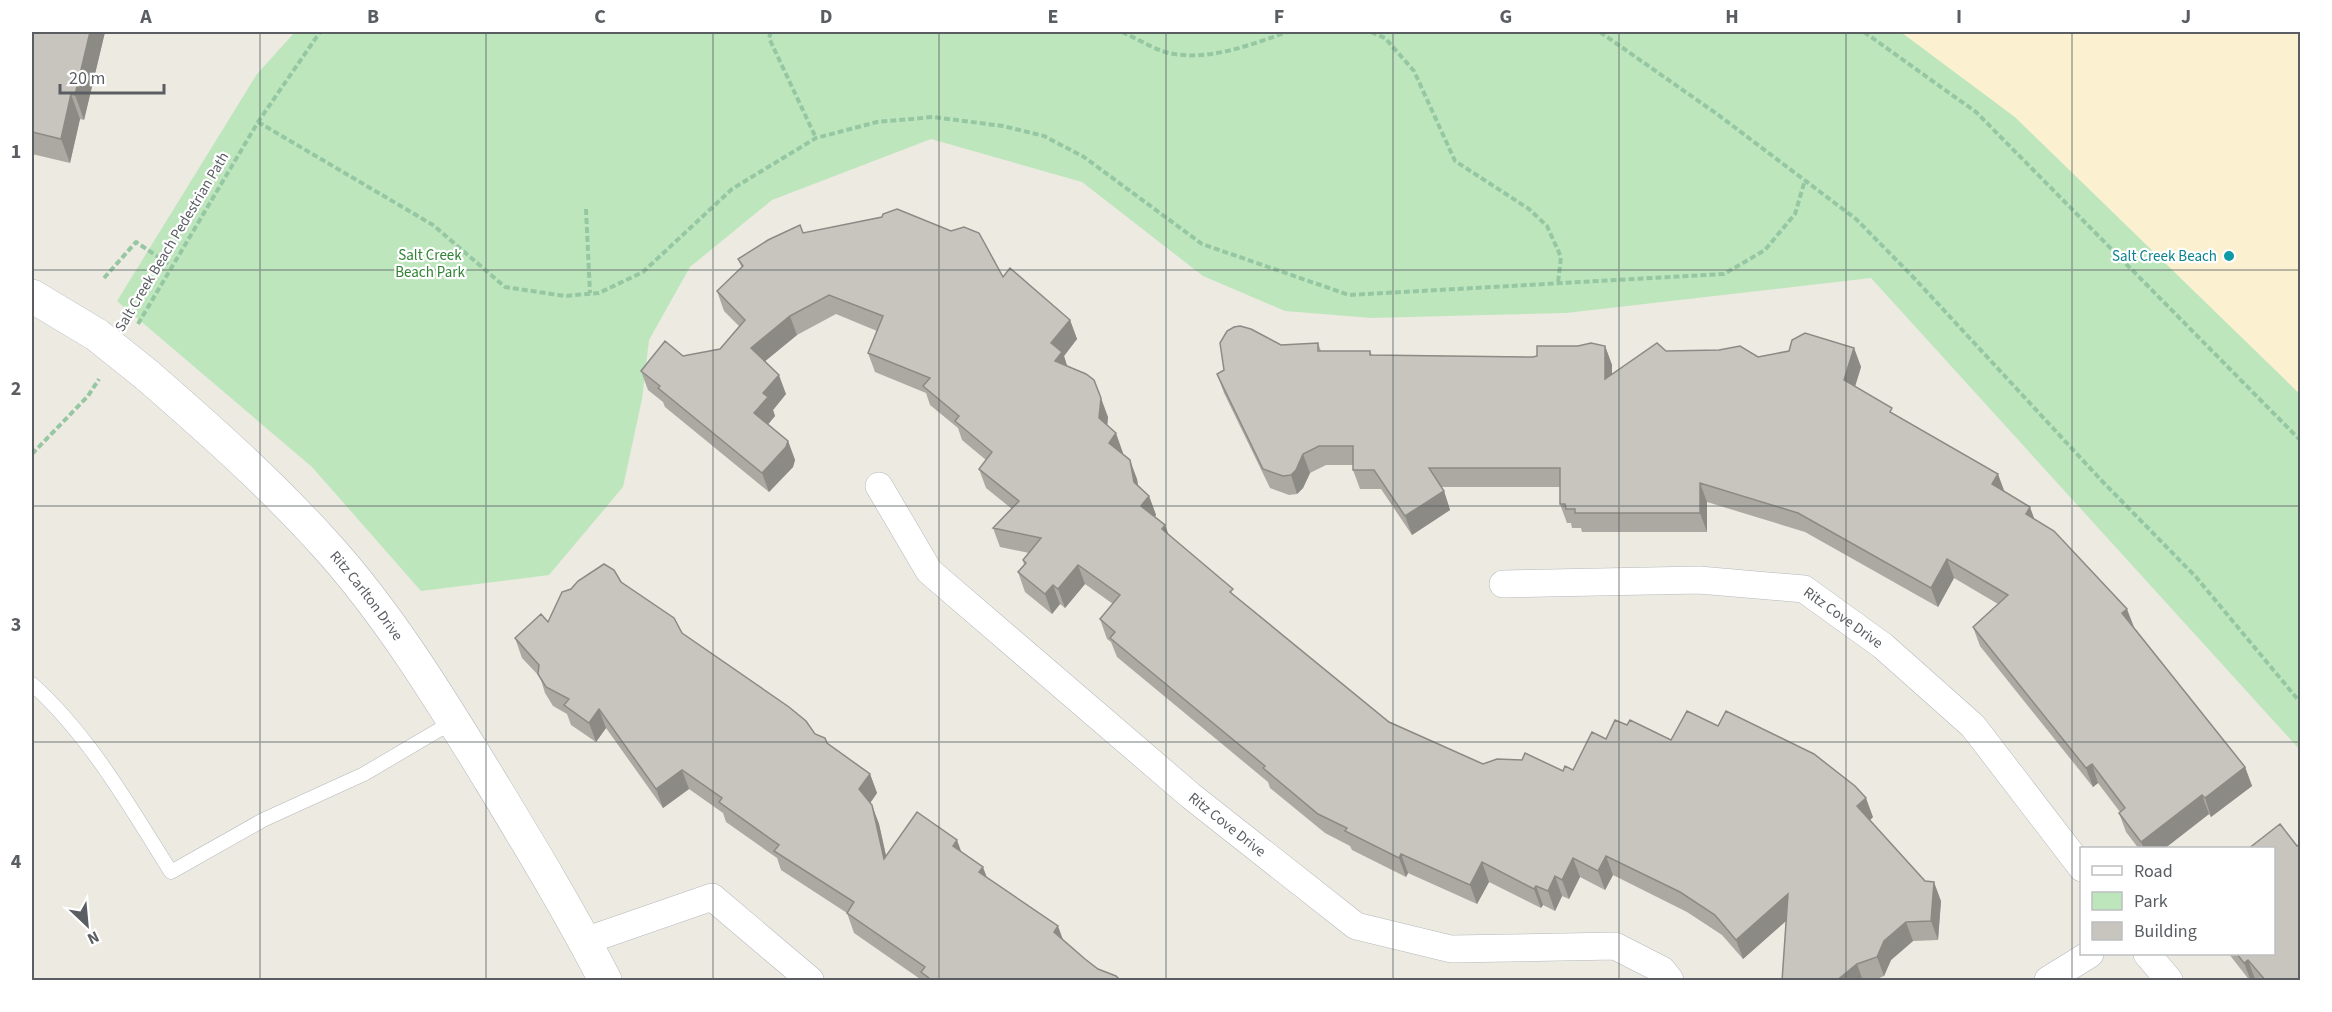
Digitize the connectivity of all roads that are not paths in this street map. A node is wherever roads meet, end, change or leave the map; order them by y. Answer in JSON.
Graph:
{"nodes":[{"id":1,"x":32,"y":296,"type":"edge"},
{"id":2,"x":879,"y":486,"type":"dead end"},
{"id":3,"x":1503,"y":584,"type":"dead end"},
{"id":4,"x":32,"y":684,"type":"edge"},
{"id":5,"x":454,"y":721,"type":"junction"},
{"id":6,"x":2080,"y":865,"type":"edge"},
{"id":7,"x":585,"y":941,"type":"junction"},
{"id":8,"x":2088,"y":955,"type":"edge"},
{"id":9,"x":2148,"y":955,"type":"edge"},
{"id":10,"x":605,"y":981,"type":"edge"},
{"id":11,"x":810,"y":981,"type":"edge"},
{"id":12,"x":1670,"y":981,"type":"edge"},
{"id":13,"x":2048,"y":981,"type":"edge"},
{"id":14,"x":2169,"y":981,"type":"edge"}],
"edges":[{"from":1,"to":5,"type":"street","name":"Ritz Carlton Drive","bridge":true},
{"from":2,"to":12,"type":"street","name":"Ritz Cove Drive"},
{"from":3,"to":6,"type":"street","name":"Ritz Cove Drive"},
{"from":4,"to":5,"type":"lane"},
{"from":5,"to":7,"type":"street","name":"Ritz Carlton Drive"},
{"from":7,"to":10,"type":"street","name":"Ritz Carlton Drive"},
{"from":7,"to":11,"type":"street"},
{"from":8,"to":13,"type":"street"},
{"from":9,"to":14,"type":"street"}]}
